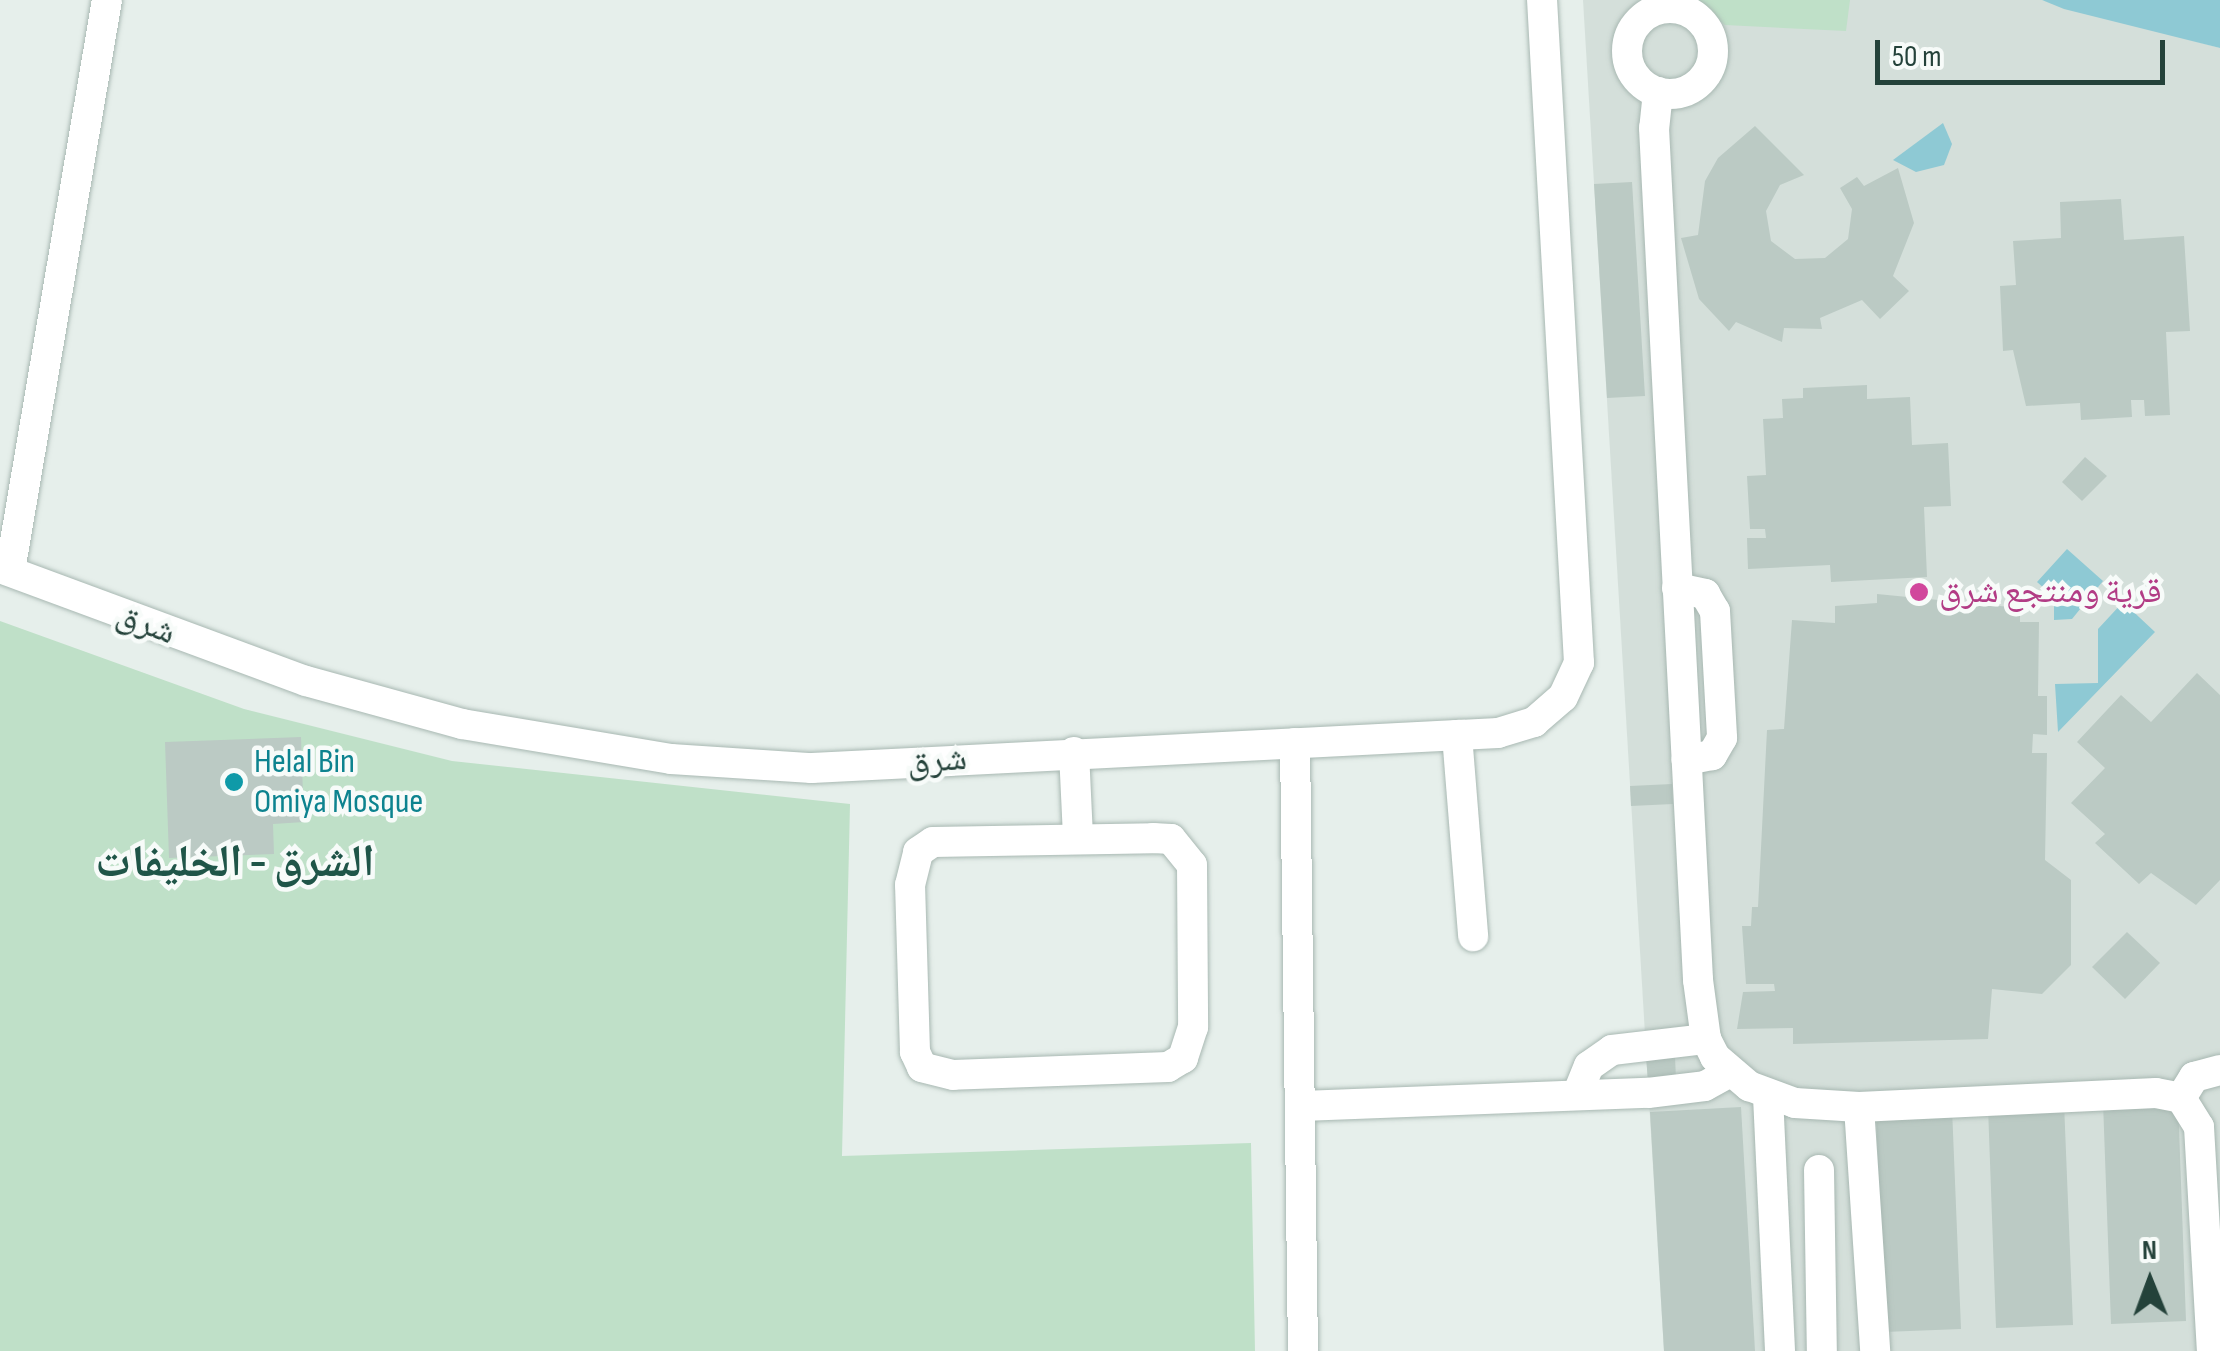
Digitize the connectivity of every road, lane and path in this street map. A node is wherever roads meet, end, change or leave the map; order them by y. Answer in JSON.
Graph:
{"nodes":[{"id":1,"x":107,"y":0,"type":"edge"},
{"id":2,"x":1542,"y":0,"type":"edge"},
{"id":3,"x":1658,"y":92,"type":"dead end"},
{"id":4,"x":5,"y":569,"type":"edge"},
{"id":5,"x":1457,"y":734,"type":"junction"},
{"id":6,"x":1295,"y":743,"type":"junction"},
{"id":7,"x":1074,"y":752,"type":"junction"},
{"id":8,"x":1078,"y":838,"type":"junction"},
{"id":9,"x":1472,"y":936,"type":"dead end"},
{"id":10,"x":1706,"y":1039,"type":"junction"},
{"id":11,"x":2220,"y":1070,"type":"edge"},
{"id":12,"x":1730,"y":1072,"type":"junction"},
{"id":13,"x":1577,"y":1095,"type":"junction"},
{"id":14,"x":1768,"y":1096,"type":"junction"},
{"id":15,"x":2181,"y":1098,"type":"junction"},
{"id":16,"x":1302,"y":1106,"type":"junction"},
{"id":17,"x":1859,"y":1107,"type":"junction"},
{"id":18,"x":2211,"y":1162,"type":"edge"},
{"id":19,"x":1819,"y":1170,"type":"dead end"},
{"id":20,"x":1303,"y":1351,"type":"edge"},
{"id":21,"x":1780,"y":1351,"type":"edge"},
{"id":22,"x":1822,"y":1351,"type":"edge"},
{"id":23,"x":1876,"y":1351,"type":"edge"},
{"id":24,"x":2212,"y":1351,"type":"edge"}],
"edges":[{"from":1,"to":4,"type":"street"},
{"from":2,"to":5,"type":"street","name":"شرق"},
{"from":3,"to":10,"type":"street"},
{"from":4,"to":7,"type":"street","name":"شرق"},
{"from":5,"to":6,"type":"street","name":"شرق"},
{"from":5,"to":9,"type":"street"},
{"from":6,"to":7,"type":"street","name":"شرق"},
{"from":6,"to":16,"type":"street"},
{"from":7,"to":8,"type":"street"},
{"from":8,"to":8,"type":"street"},
{"from":10,"to":12,"type":"street"},
{"from":10,"to":13,"type":"street"},
{"from":11,"to":15,"type":"street"},
{"from":12,"to":13,"type":"street"},
{"from":12,"to":14,"type":"street"},
{"from":13,"to":16,"type":"street"},
{"from":14,"to":17,"type":"street"},
{"from":14,"to":21,"type":"street"},
{"from":15,"to":17,"type":"street"},
{"from":15,"to":18,"type":"street"},
{"from":16,"to":20,"type":"street"},
{"from":17,"to":23,"type":"street"},
{"from":18,"to":24,"type":"street"},
{"from":19,"to":22,"type":"street"}]}
